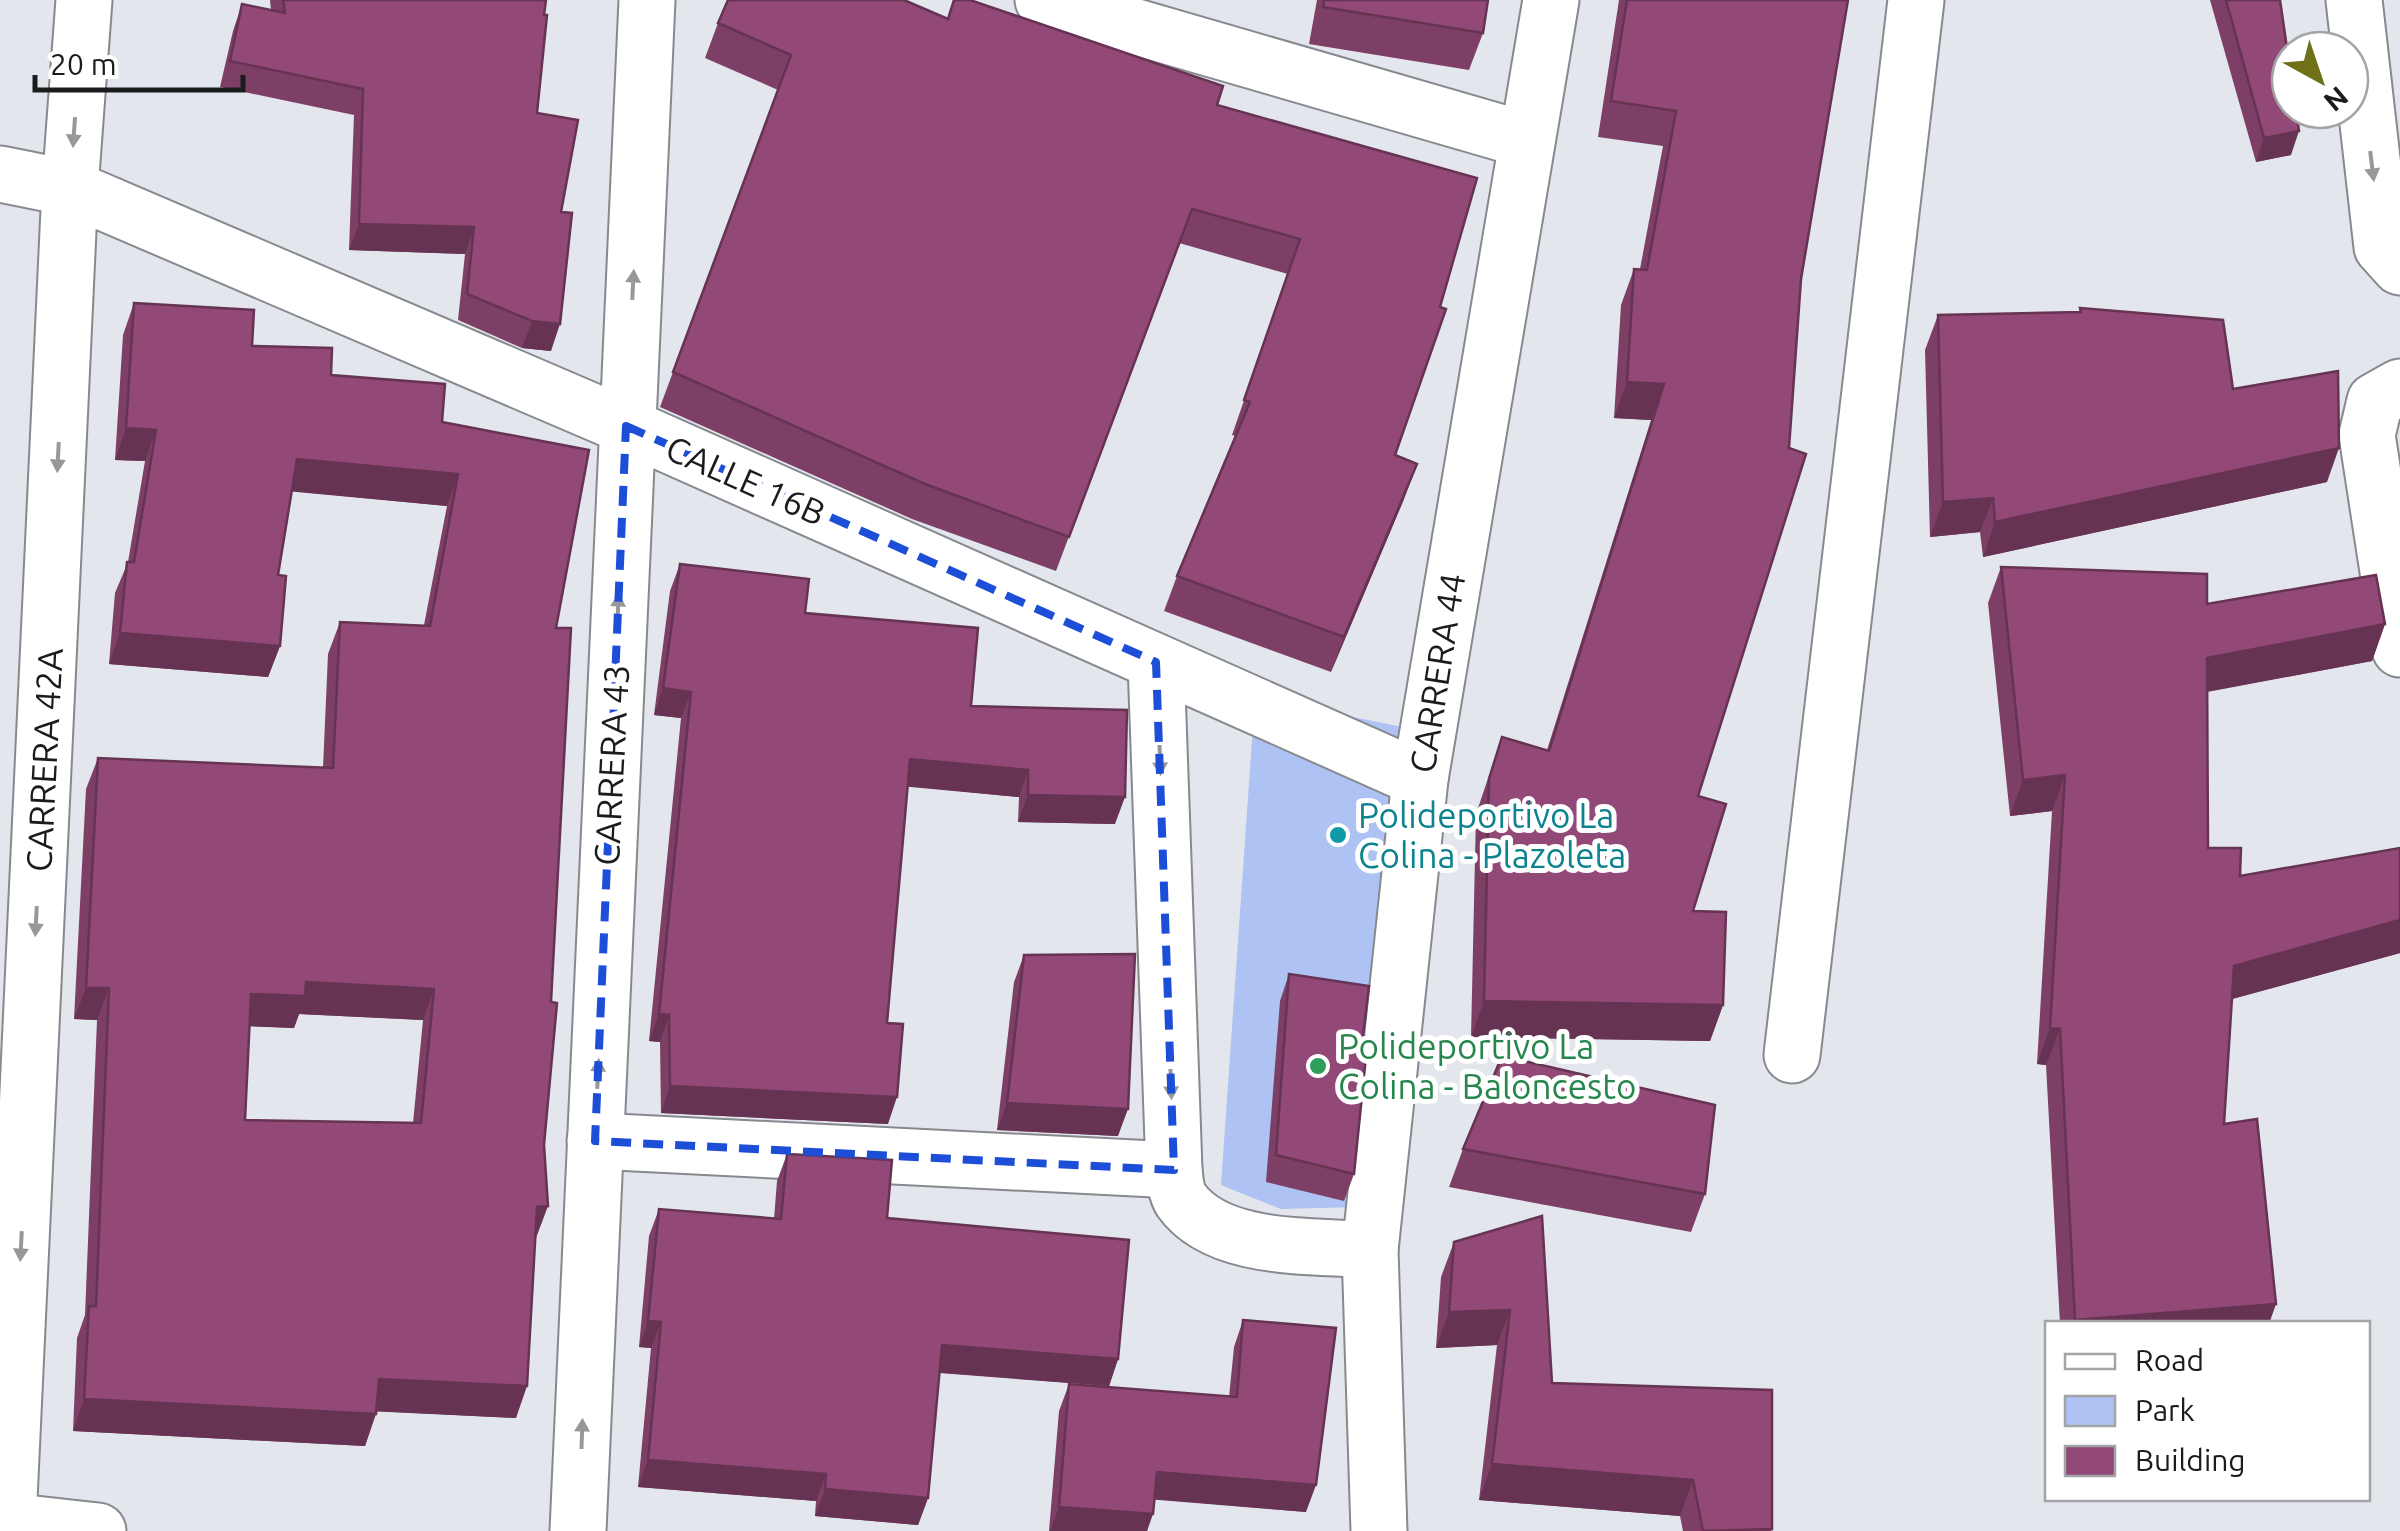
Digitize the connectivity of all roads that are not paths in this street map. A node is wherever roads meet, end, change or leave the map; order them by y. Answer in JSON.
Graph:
{"nodes":[{"id":1,"x":84,"y":0,"type":"edge"},
{"id":2,"x":647,"y":0,"type":"edge"},
{"id":3,"x":1043,"y":0,"type":"edge"},
{"id":4,"x":1551,"y":0,"type":"edge"},
{"id":5,"x":1916,"y":0,"type":"edge"},
{"id":6,"x":2354,"y":0,"type":"edge"},
{"id":7,"x":2380,"y":68,"type":"edge"},
{"id":8,"x":1526,"y":140,"type":"junction"},
{"id":9,"x":0,"y":174,"type":"edge"},
{"id":10,"x":70,"y":188,"type":"junction"},
{"id":11,"x":2400,"y":267,"type":"edge"},
{"id":12,"x":2400,"y":387,"type":"edge"},
{"id":13,"x":626,"y":426,"type":"junction"},
{"id":14,"x":2400,"y":648,"type":"edge"},
{"id":15,"x":1156,"y":662,"type":"junction"},
{"id":16,"x":1420,"y":779,"type":"junction"},
{"id":17,"x":1792,"y":1054,"type":"dead end"},
{"id":18,"x":594,"y":1141,"type":"junction"},
{"id":19,"x":1174,"y":1170,"type":"junction"},
{"id":20,"x":1370,"y":1250,"type":"junction"},
{"id":21,"x":6,"y":1526,"type":"edge"},
{"id":22,"x":98,"y":1531,"type":"edge"},
{"id":23,"x":578,"y":1531,"type":"edge"},
{"id":24,"x":1379,"y":1531,"type":"edge"}],
"edges":[{"from":1,"to":10,"type":"street","name":"CARRERA 42A","one_way":true},
{"from":13,"to":2,"type":"street","name":"CARRERA 43","one_way":true},
{"from":3,"to":8,"type":"street"},
{"from":4,"to":8,"type":"street","name":"CARRERA 44"},
{"from":5,"to":17,"type":"street"},
{"from":6,"to":7,"type":"street"},
{"from":7,"to":11,"type":"street","one_way":true},
{"from":8,"to":16,"type":"street","name":"CARRERA 44"},
{"from":9,"to":10,"type":"street","name":"CALLE 16B"},
{"from":10,"to":13,"type":"street","name":"CALLE 16B"},
{"from":10,"to":21,"type":"street","name":"CARRERA 42A","one_way":true},
{"from":12,"to":14,"type":"street"},
{"from":13,"to":15,"type":"street","name":"CALLE 16B"},
{"from":18,"to":13,"type":"street","name":"CARRERA 43","one_way":true},
{"from":15,"to":16,"type":"street","name":"CALLE 16B"},
{"from":15,"to":19,"type":"street","one_way":true},
{"from":16,"to":20,"type":"street","name":"CARRERA 44"},
{"from":18,"to":19,"type":"street"},
{"from":23,"to":18,"type":"street","name":"CARRERA 43","one_way":true},
{"from":19,"to":20,"type":"street"},
{"from":20,"to":24,"type":"street","name":"CARRERA 44"},
{"from":21,"to":22,"type":"street"}]}
